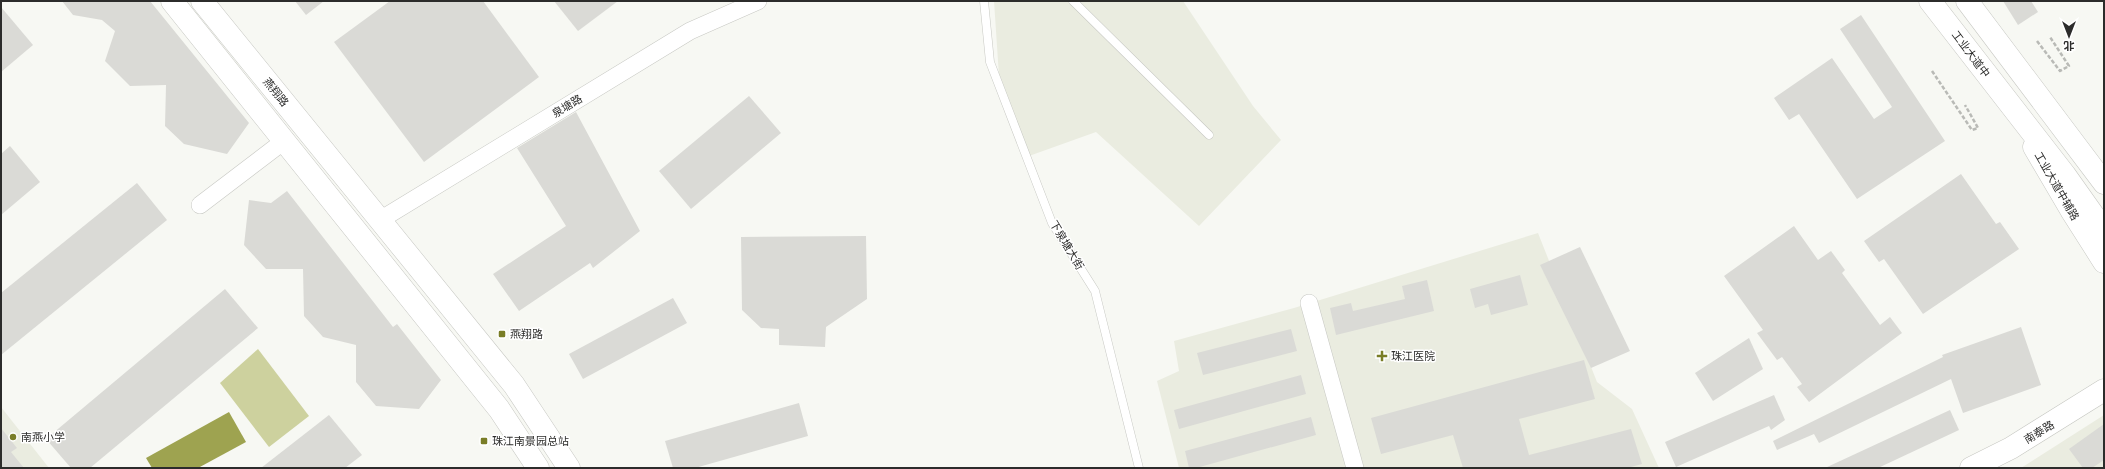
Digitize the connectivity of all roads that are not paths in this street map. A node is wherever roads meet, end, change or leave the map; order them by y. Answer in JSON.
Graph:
{"nodes":[{"id":1,"x":172,"y":1,"type":"edge"},
{"id":2,"x":202,"y":1,"type":"edge"},
{"id":3,"x":758,"y":1,"type":"edge"},
{"id":4,"x":984,"y":1,"type":"edge"},
{"id":5,"x":1073,"y":1,"type":"edge"},
{"id":6,"x":1930,"y":1,"type":"edge"},
{"id":7,"x":1967,"y":1,"type":"edge"},
{"id":8,"x":2012,"y":108,"type":"junction"},
{"id":9,"x":1209,"y":135,"type":"dead end"},
{"id":10,"x":284,"y":141,"type":"junction"},
{"id":11,"x":2104,"y":183,"type":"edge"},
{"id":12,"x":200,"y":205,"type":"dead end"},
{"id":13,"x":380,"y":220,"type":"junction"},
{"id":14,"x":2104,"y":230,"type":"edge"},
{"id":15,"x":2104,"y":262,"type":"edge"},
{"id":16,"x":1309,"y":303,"type":"dead end"},
{"id":17,"x":2104,"y":390,"type":"edge"},
{"id":18,"x":2104,"y":404,"type":"edge"},
{"id":19,"x":538,"y":468,"type":"edge"},
{"id":20,"x":569,"y":468,"type":"edge"},
{"id":21,"x":1139,"y":468,"type":"edge"},
{"id":22,"x":1355,"y":468,"type":"edge"},
{"id":23,"x":1971,"y":468,"type":"edge"},
{"id":24,"x":1996,"y":468,"type":"edge"}],
"edges":[{"from":1,"to":10,"type":"main road"},
{"from":2,"to":13,"type":"main road","name":"燕翔路"},
{"from":3,"to":13,"type":"street","name":"泉塘路"},
{"from":4,"to":21,"type":"lane","name":"下泉塘大街"},
{"from":5,"to":9,"type":"lane"},
{"from":6,"to":8,"type":"main road","name":"工业大道中"},
{"from":7,"to":11,"type":"main road"},
{"from":8,"to":14,"type":"main road"},
{"from":8,"to":15,"type":"main road","name":"工业大道中辅路"},
{"from":10,"to":12,"type":"street"},
{"from":10,"to":19,"type":"main road"},
{"from":13,"to":20,"type":"main road","name":"燕翔路"},
{"from":16,"to":22,"type":"street"},
{"from":17,"to":23,"type":"main road","name":"南泰路"},
{"from":18,"to":24,"type":"main road","name":"南泰路"}]}
